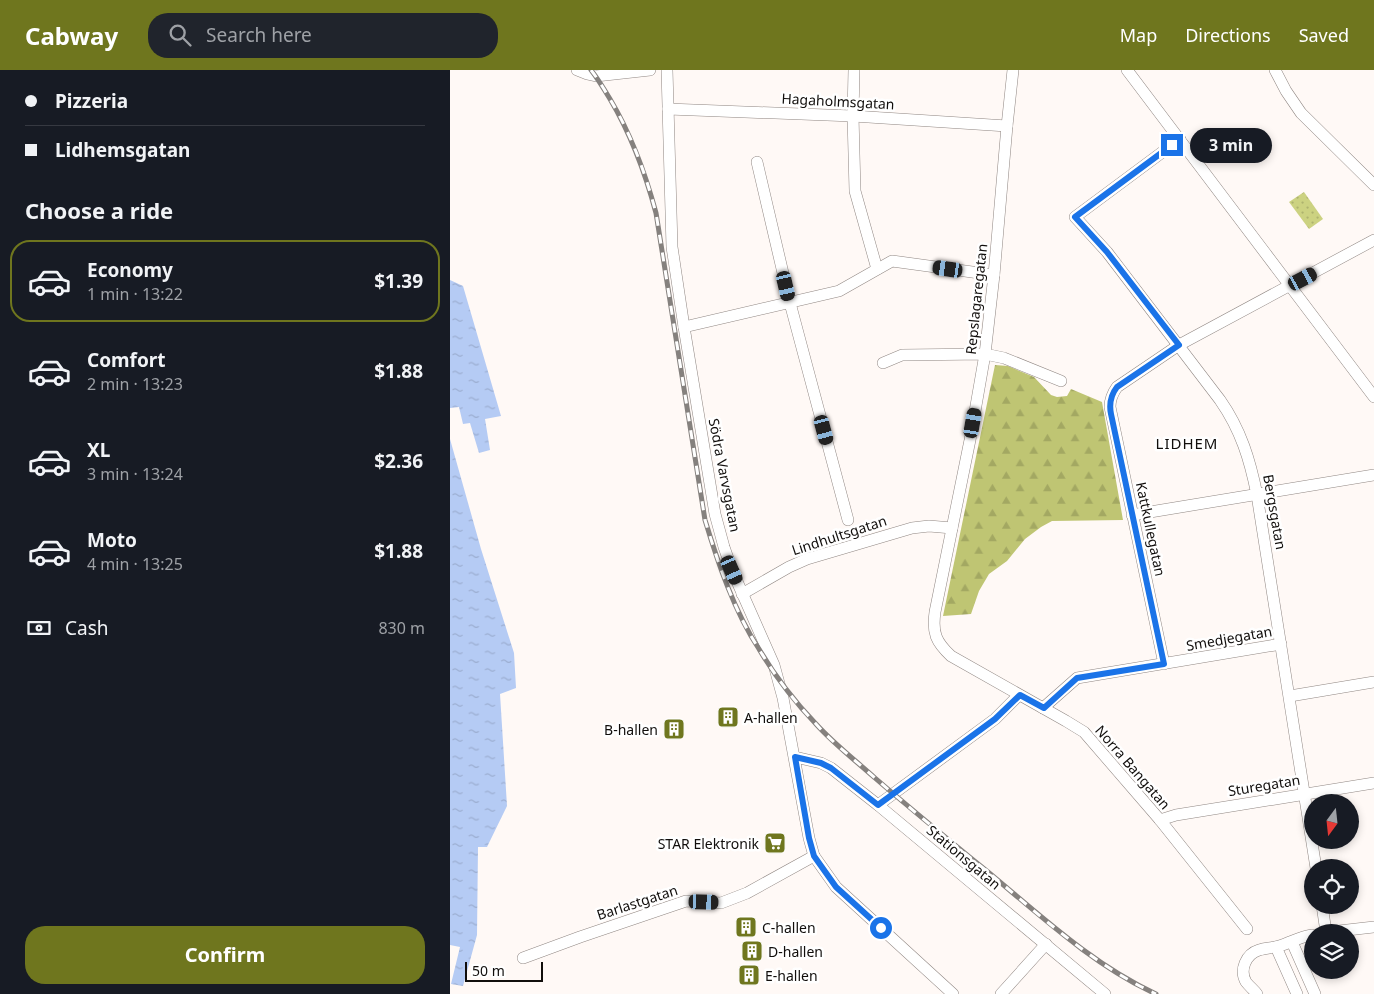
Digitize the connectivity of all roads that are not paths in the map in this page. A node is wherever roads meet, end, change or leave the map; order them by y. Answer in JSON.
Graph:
{"nodes":[{"id":1,"x":578,"y":70,"type":"edge"},
{"id":2,"x":650,"y":70,"type":"edge"},
{"id":3,"x":667,"y":70,"type":"edge"},
{"id":4,"x":854,"y":70,"type":"edge"},
{"id":5,"x":1013,"y":70,"type":"edge"},
{"id":6,"x":1127,"y":70,"type":"edge"},
{"id":7,"x":1275,"y":70,"type":"edge"},
{"id":8,"x":668,"y":109,"type":"junction"},
{"id":9,"x":853,"y":116,"type":"junction"},
{"id":10,"x":1007,"y":126,"type":"junction"},
{"id":11,"x":1180,"y":140,"type":"junction"},
{"id":12,"x":757,"y":162,"type":"dead end"},
{"id":13,"x":1374,"y":185,"type":"edge"},
{"id":14,"x":1374,"y":240,"type":"edge"},
{"id":15,"x":876,"y":269,"type":"junction"},
{"id":16,"x":994,"y":275,"type":"junction"},
{"id":17,"x":1291,"y":286,"type":"junction"},
{"id":18,"x":790,"y":303,"type":"junction"},
{"id":19,"x":684,"y":327,"type":"junction"},
{"id":20,"x":1179,"y":345,"type":"junction"},
{"id":21,"x":985,"y":354,"type":"junction"},
{"id":22,"x":883,"y":362,"type":"dead end"},
{"id":23,"x":1061,"y":381,"type":"dead end"},
{"id":24,"x":1374,"y":397,"type":"edge"},
{"id":25,"x":1374,"y":475,"type":"edge"},
{"id":26,"x":1258,"y":495,"type":"junction"},
{"id":27,"x":1132,"y":515,"type":"junction"},
{"id":28,"x":848,"y":520,"type":"dead end"},
{"id":29,"x":952,"y":528,"type":"junction"},
{"id":30,"x":742,"y":594,"type":"junction"},
{"id":31,"x":1282,"y":644,"type":"junction"},
{"id":32,"x":1164,"y":664,"type":"junction"},
{"id":33,"x":1374,"y":682,"type":"edge"},
{"id":34,"x":1020,"y":695,"type":"junction"},
{"id":35,"x":1290,"y":696,"type":"junction"},
{"id":36,"x":1044,"y":708,"type":"junction"},
{"id":37,"x":795,"y":757,"type":"junction"},
{"id":38,"x":1374,"y":783,"type":"edge"},
{"id":39,"x":1304,"y":794,"type":"edge"},
{"id":40,"x":1305,"y":794,"type":"joint"},
{"id":41,"x":878,"y":805,"type":"junction"},
{"id":42,"x":1160,"y":820,"type":"junction"},
{"id":43,"x":814,"y":856,"type":"junction"},
{"id":44,"x":1374,"y":927,"type":"edge"},
{"id":45,"x":1247,"y":929,"type":"dead end"},
{"id":46,"x":1359,"y":929,"type":"edge"},
{"id":47,"x":1304,"y":938,"type":"edge"},
{"id":48,"x":1292,"y":942,"type":"junction"},
{"id":49,"x":1046,"y":944,"type":"junction"},
{"id":50,"x":1276,"y":947,"type":"junction"},
{"id":51,"x":523,"y":958,"type":"dead end"},
{"id":52,"x":953,"y":994,"type":"edge"},
{"id":53,"x":1001,"y":994,"type":"edge"},
{"id":54,"x":1105,"y":994,"type":"edge"},
{"id":55,"x":1257,"y":994,"type":"edge"},
{"id":56,"x":1297,"y":994,"type":"edge"},
{"id":57,"x":1315,"y":994,"type":"edge"}],
"edges":[{"from":1,"to":2,"type":"street"},
{"from":3,"to":8,"type":"street","name":"Södra Varvsgatan"},
{"from":4,"to":9,"type":"street"},
{"from":5,"to":10,"type":"street","name":"Repslagaregatan"},
{"from":6,"to":11,"type":"street"},
{"from":7,"to":13,"type":"street"},
{"from":8,"to":9,"type":"street","name":"Hagaholmsgatan"},
{"from":8,"to":19,"type":"street","name":"Södra Varvsgatan"},
{"from":9,"to":10,"type":"street","name":"Hagaholmsgatan"},
{"from":9,"to":15,"type":"street"},
{"from":10,"to":16,"type":"street","name":"Repslagaregatan"},
{"from":11,"to":17,"type":"street"},
{"from":11,"to":20,"type":"street","name":"Bergsgatan"},
{"from":12,"to":18,"type":"street"},
{"from":14,"to":17,"type":"street"},
{"from":15,"to":16,"type":"street"},
{"from":15,"to":18,"type":"street"},
{"from":16,"to":21,"type":"street","name":"Repslagaregatan"},
{"from":17,"to":20,"type":"street"},
{"from":17,"to":24,"type":"street"},
{"from":18,"to":19,"type":"street"},
{"from":18,"to":28,"type":"street"},
{"from":19,"to":30,"type":"street","name":"Södra Varvsgatan"},
{"from":20,"to":26,"type":"street","name":"Bergsgatan"},
{"from":20,"to":27,"type":"street","name":"Kattkullegatan"},
{"from":21,"to":22,"type":"street"},
{"from":21,"to":23,"type":"street"},
{"from":21,"to":29,"type":"street","name":"Repslagaregatan"},
{"from":25,"to":26,"type":"street"},
{"from":26,"to":27,"type":"street"},
{"from":26,"to":31,"type":"street","name":"Bergsgatan"},
{"from":27,"to":32,"type":"street","name":"Kattkullegatan"},
{"from":29,"to":30,"type":"street","name":"Lindhultsgatan"},
{"from":29,"to":34,"type":"street","name":"Norra Bangatan"},
{"from":30,"to":37,"type":"street","name":"Södra Varvsgatan"},
{"from":31,"to":32,"type":"street","name":"Smedjegatan"},
{"from":31,"to":35,"type":"street","name":"Bergsgatan"},
{"from":32,"to":36,"type":"street","name":"Smedjegatan"},
{"from":33,"to":35,"type":"street"},
{"from":34,"to":36,"type":"street","name":"Norra Bangatan"},
{"from":34,"to":41,"type":"street"},
{"from":35,"to":40,"type":"street","name":"Bergsgatan"},
{"from":36,"to":42,"type":"street","name":"Norra Bangatan"},
{"from":37,"to":41,"type":"street","name":"Stationsgatan"},
{"from":37,"to":43,"type":"street","name":"Södra Varvsgatan"},
{"from":38,"to":40,"type":"street","name":"Sturegatan"},
{"from":39,"to":42,"type":"street","name":"Sturegatan"},
{"from":41,"to":49,"type":"street","name":"Stationsgatan"},
{"from":42,"to":45,"type":"street","name":"Norra Bangatan"},
{"from":43,"to":51,"type":"street","name":"Barlastgatan"},
{"from":43,"to":52,"type":"street","name":"Södra Varvsgatan"},
{"from":44,"to":46,"type":"street"},
{"from":47,"to":48,"type":"street"},
{"from":48,"to":50,"type":"street"},
{"from":48,"to":57,"type":"street"},
{"from":49,"to":53,"type":"street"},
{"from":49,"to":54,"type":"street","name":"Stationsgatan"},
{"from":50,"to":55,"type":"street"},
{"from":50,"to":56,"type":"street"}]}
